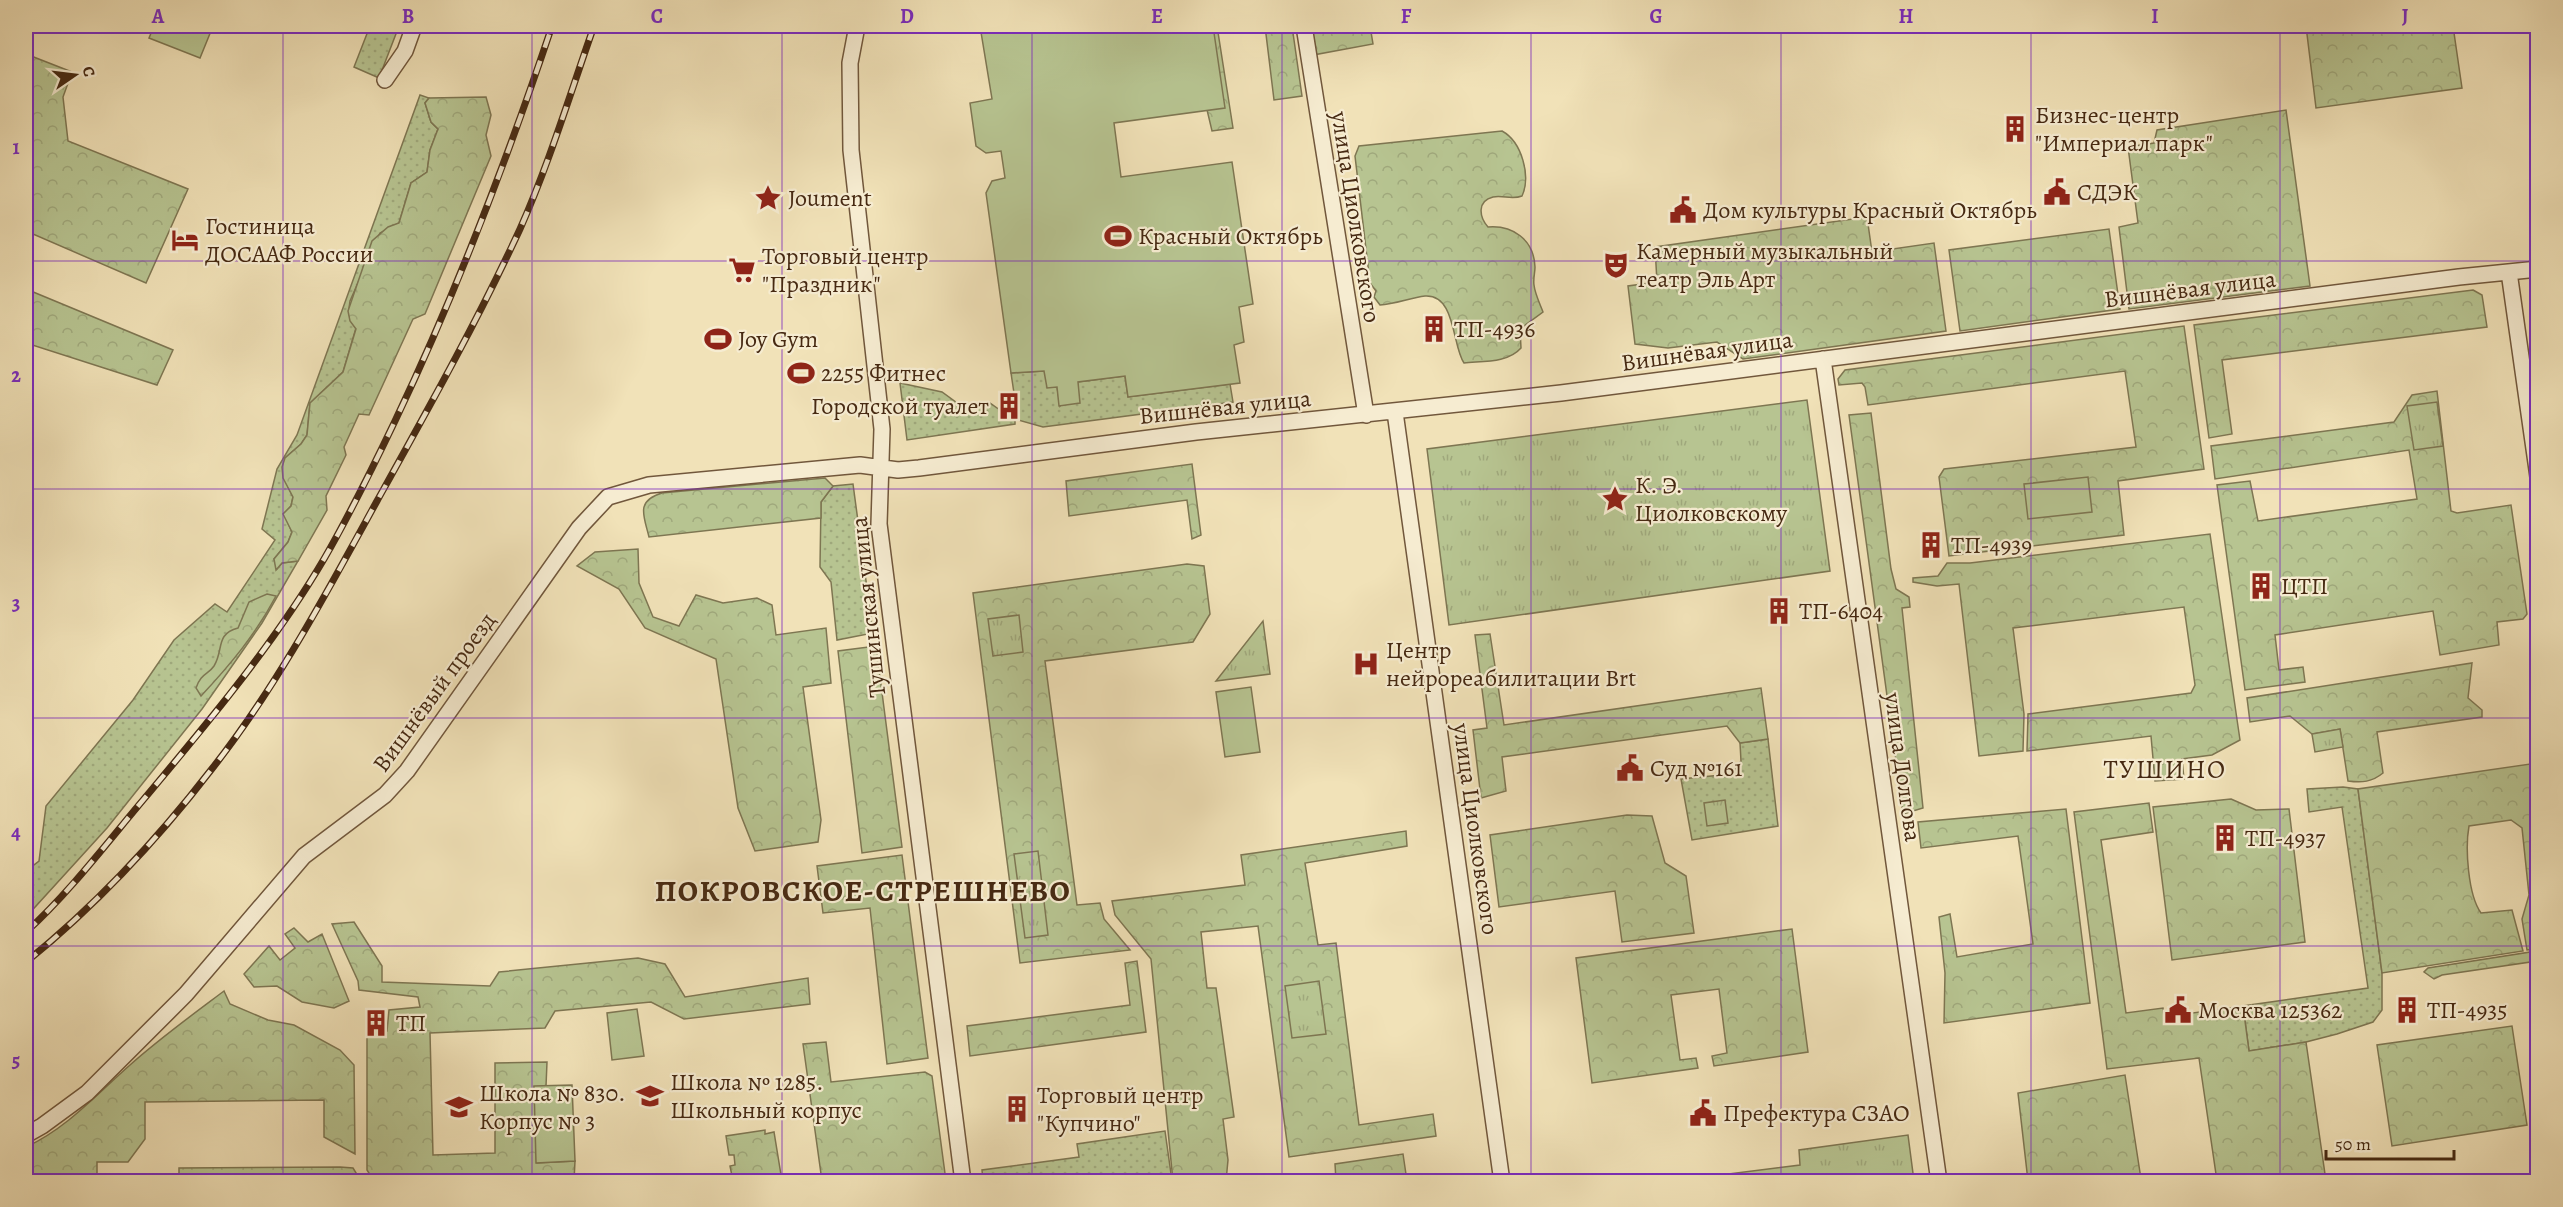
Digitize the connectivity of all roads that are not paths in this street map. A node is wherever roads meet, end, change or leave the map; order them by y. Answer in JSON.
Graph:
{"nodes":[{"id":1,"x":414,"y":26,"type":"edge"},
{"id":2,"x":857,"y":26,"type":"edge"},
{"id":3,"x":1304,"y":26,"type":"edge"},
{"id":4,"x":385,"y":80,"type":"dead end"},
{"id":5,"x":2538,"y":269,"type":"edge"},
{"id":6,"x":2509,"y":272,"type":"junction"},
{"id":7,"x":1823,"y":359,"type":"junction"},
{"id":8,"x":1395,"y":412,"type":"junction"},
{"id":9,"x":1366,"y":416,"type":"junction"},
{"id":10,"x":883,"y":468,"type":"junction"},
{"id":11,"x":2538,"y":477,"type":"edge"},
{"id":12,"x":26,"y":1136,"type":"edge"},
{"id":13,"x":963,"y":1182,"type":"edge"},
{"id":14,"x":1502,"y":1182,"type":"edge"},
{"id":15,"x":1939,"y":1182,"type":"edge"}],
"edges":[{"from":1,"to":4,"type":"street"},
{"from":2,"to":10,"type":"street","name":"Тушинская улица"},
{"from":3,"to":9,"type":"street","name":"улица Циолковского"},
{"from":5,"to":6,"type":"street","name":"Вишнёвая улица"},
{"from":6,"to":7,"type":"street","name":"Вишнёвая улица"},
{"from":6,"to":11,"type":"street"},
{"from":7,"to":8,"type":"street","name":"Вишнёвая улица"},
{"from":7,"to":15,"type":"street","name":"улица Долгова"},
{"from":8,"to":9,"type":"street","name":"Вишнёвая улица"},
{"from":8,"to":14,"type":"street","name":"улица Циолковского"},
{"from":9,"to":10,"type":"street","name":"Вишнёвая улица"},
{"from":10,"to":12,"type":"street","name":"Вишнёвый проезд"},
{"from":10,"to":13,"type":"street","name":"Тушинская улица"}]}
